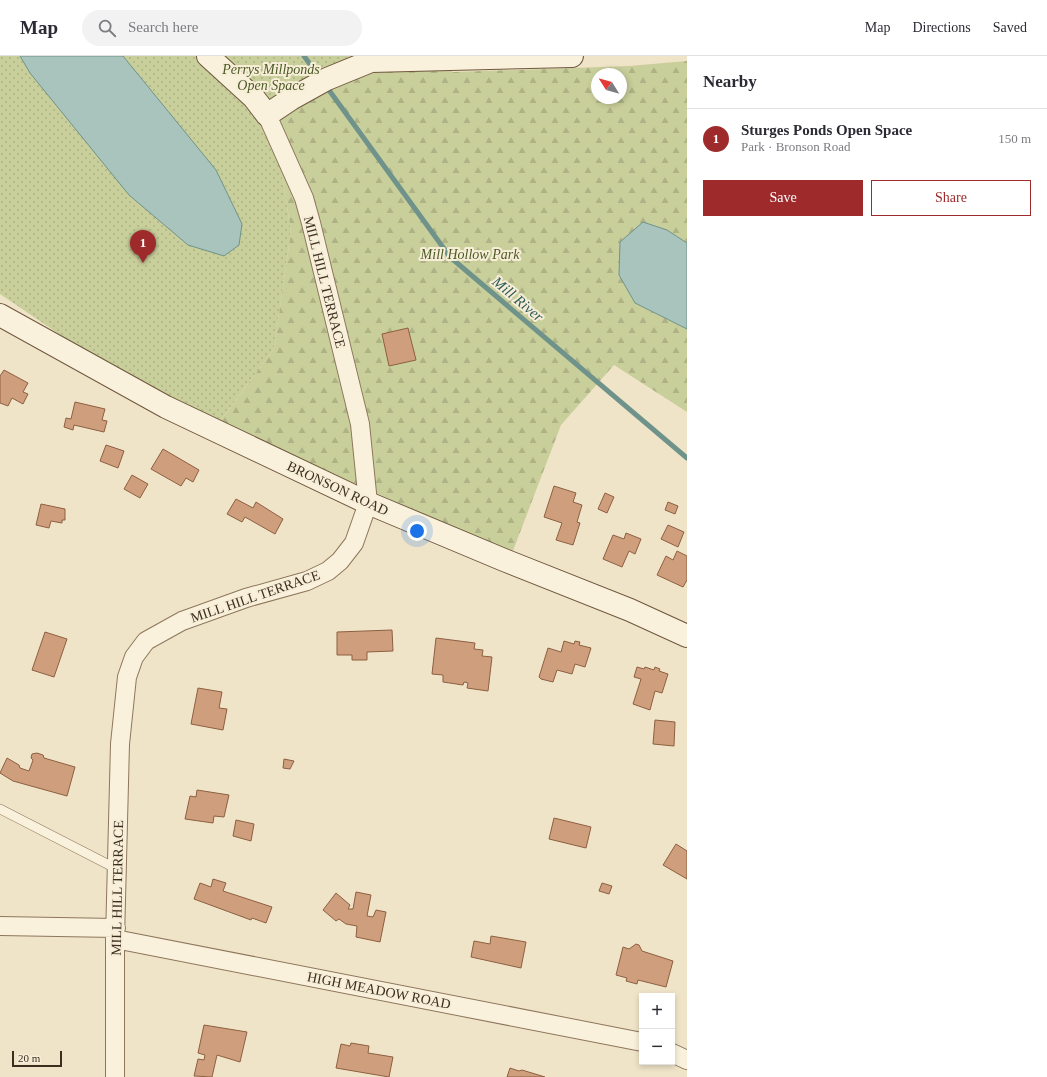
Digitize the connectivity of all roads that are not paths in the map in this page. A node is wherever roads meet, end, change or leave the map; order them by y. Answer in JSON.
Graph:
{"nodes":[{"id":1,"x":208,"y":56,"type":"edge"},
{"id":2,"x":572,"y":56,"type":"edge"},
{"id":3,"x":381,"y":59,"type":"edge"},
{"id":4,"x":268,"y":116,"type":"junction"},
{"id":5,"x":0,"y":315,"type":"edge"},
{"id":6,"x":368,"y":503,"type":"junction"},
{"id":7,"x":687,"y":636,"type":"edge"},
{"id":8,"x":0,"y":809,"type":"edge"},
{"id":9,"x":117,"y":869,"type":"junction"},
{"id":10,"x":0,"y":926,"type":"edge"},
{"id":11,"x":115,"y":934,"type":"junction"},
{"id":12,"x":639,"y":1041,"type":"edge"},
{"id":13,"x":675,"y":1054,"type":"edge"},
{"id":14,"x":687,"y":1060,"type":"edge"},
{"id":15,"x":114,"y":1077,"type":"edge"}],
"edges":[{"from":1,"to":4,"type":"main road"},
{"from":2,"to":3,"type":"main road"},
{"from":3,"to":4,"type":"main road"},
{"from":4,"to":6,"type":"street","name":"MILL HILL TERRACE"},
{"from":5,"to":6,"type":"main road","name":"BRONSON ROAD"},
{"from":6,"to":7,"type":"main road","name":"BRONSON ROAD"},
{"from":6,"to":9,"type":"street","name":"MILL HILL TERRACE"},
{"from":8,"to":9,"type":"lane"},
{"from":9,"to":11,"type":"street","name":"MILL HILL TERRACE"},
{"from":10,"to":11,"type":"street","name":"HIGH MEADOW ROAD"},
{"from":11,"to":12,"type":"street","name":"HIGH MEADOW ROAD"},
{"from":11,"to":15,"type":"street","name":"MILL HILL TERRACE"},
{"from":13,"to":14,"type":"street"}]}
